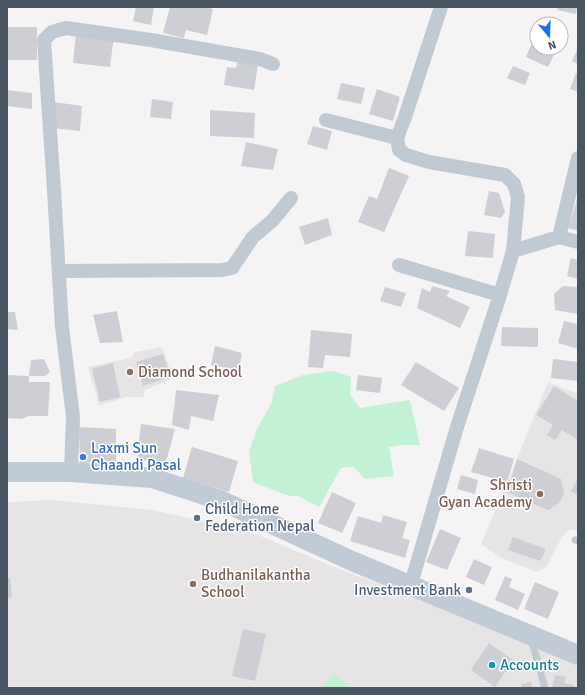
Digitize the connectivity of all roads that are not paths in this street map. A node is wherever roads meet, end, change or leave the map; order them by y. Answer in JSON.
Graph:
{"nodes":[{"id":1,"x":441,"y":7,"type":"edge"},
{"id":2,"x":273,"y":64,"type":"dead end"},
{"id":3,"x":326,"y":120,"type":"dead end"},
{"id":4,"x":397,"y":138,"type":"junction"},
{"id":5,"x":578,"y":158,"type":"edge"},
{"id":6,"x":291,"y":198,"type":"dead end"},
{"id":7,"x":559,"y":237,"type":"junction"},
{"id":8,"x":578,"y":242,"type":"edge"},
{"id":9,"x":513,"y":251,"type":"junction"},
{"id":10,"x":399,"y":264,"type":"dead end"},
{"id":11,"x":59,"y":271,"type":"junction"},
{"id":12,"x":500,"y":295,"type":"junction"},
{"id":13,"x":7,"y":472,"type":"edge"},
{"id":14,"x":70,"y":472,"type":"junction"},
{"id":15,"x":411,"y":584,"type":"junction"},
{"id":16,"x":529,"y":634,"type":"junction"},
{"id":17,"x":578,"y":654,"type":"edge"},
{"id":18,"x":545,"y":688,"type":"edge"}],
"edges":[{"from":1,"to":4,"type":"street"},
{"from":2,"to":11,"type":"street"},
{"from":3,"to":4,"type":"street"},
{"from":4,"to":9,"type":"street"},
{"from":5,"to":7,"type":"street"},
{"from":6,"to":11,"type":"street"},
{"from":7,"to":8,"type":"street"},
{"from":7,"to":9,"type":"street"},
{"from":9,"to":12,"type":"street"},
{"from":10,"to":12,"type":"street"},
{"from":11,"to":14,"type":"street"},
{"from":12,"to":15,"type":"street"},
{"from":13,"to":14,"type":"main road"},
{"from":14,"to":15,"type":"main road"},
{"from":15,"to":16,"type":"main road"},
{"from":16,"to":17,"type":"main road"},
{"from":16,"to":18,"type":"lane"}]}
